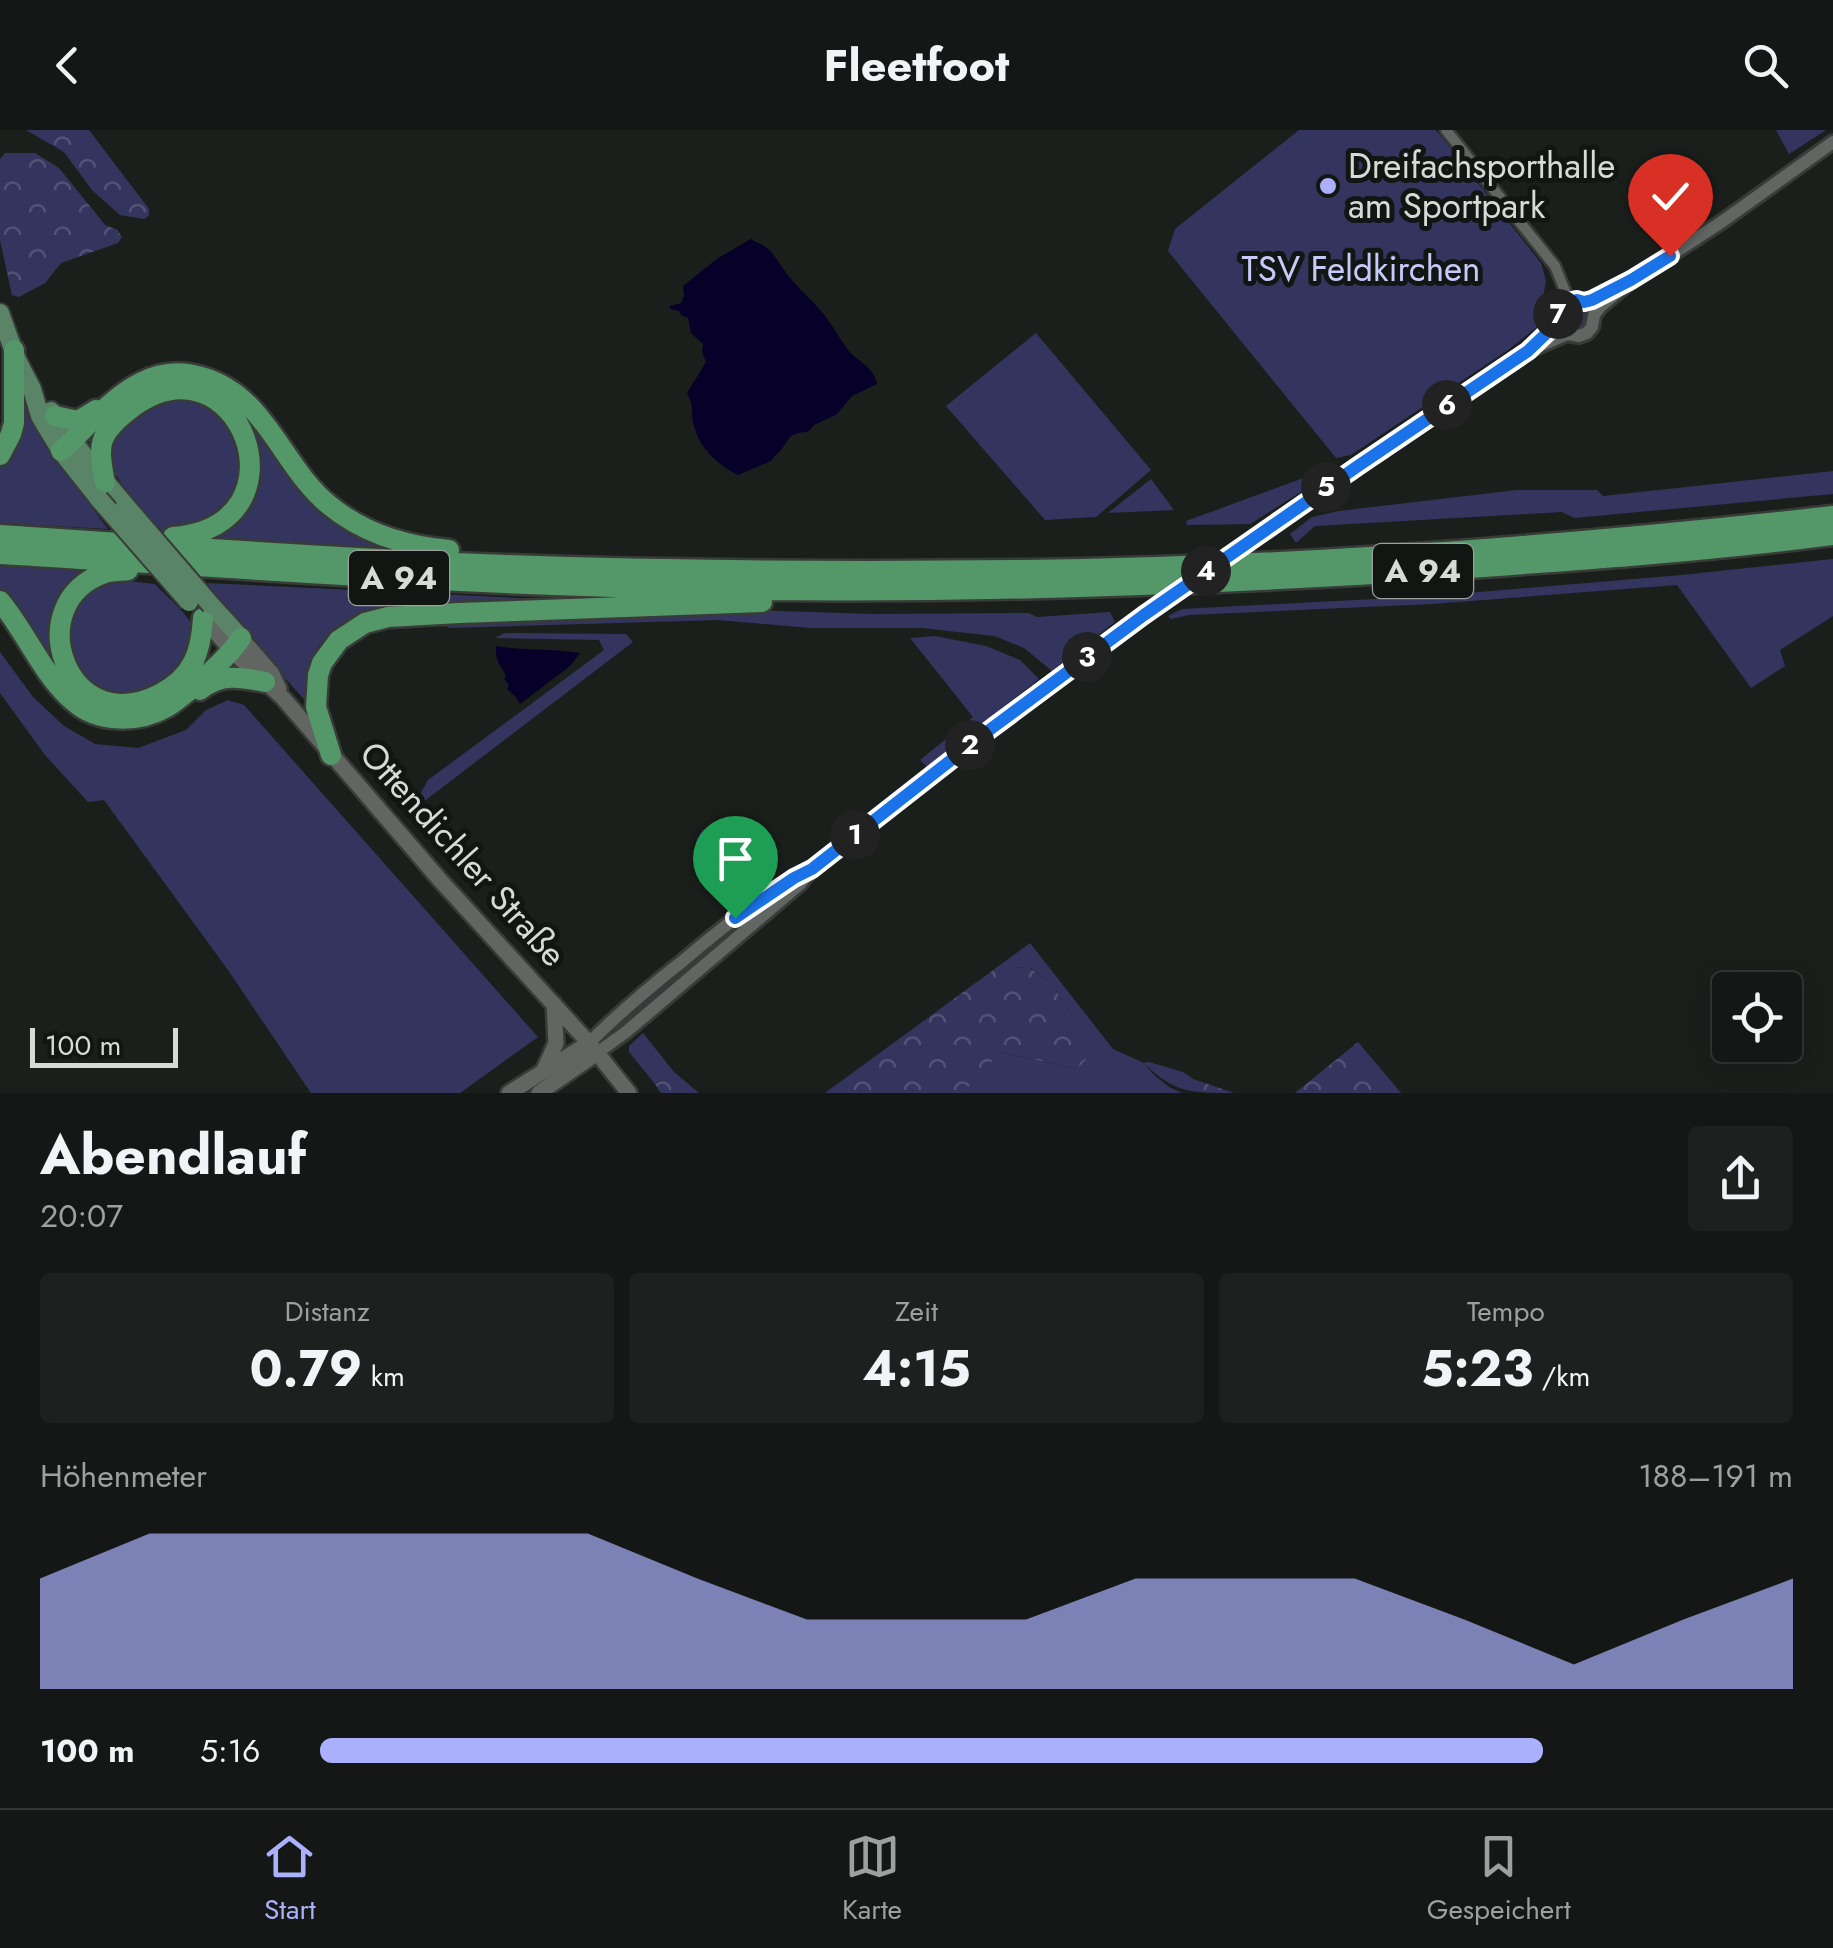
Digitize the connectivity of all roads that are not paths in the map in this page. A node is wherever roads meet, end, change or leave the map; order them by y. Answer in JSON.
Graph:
{"nodes":[{"id":1,"x":1446,"y":130,"type":"edge"},
{"id":2,"x":1833,"y":142,"type":"edge"},
{"id":3,"x":1631,"y":280,"type":"junction"},
{"id":4,"x":1569,"y":301,"type":"junction"},
{"id":5,"x":1584,"y":302,"type":"junction"},
{"id":6,"x":0,"y":313,"type":"edge"},
{"id":7,"x":1594,"y":315,"type":"junction"},
{"id":8,"x":1557,"y":319,"type":"junction"},
{"id":9,"x":1568,"y":334,"type":"junction"},
{"id":10,"x":14,"y":350,"type":"junction"},
{"id":11,"x":1528,"y":351,"type":"junction"},
{"id":12,"x":32,"y":389,"type":"junction"},
{"id":13,"x":111,"y":404,"type":"junction"},
{"id":14,"x":55,"y":416,"type":"junction"},
{"id":15,"x":67,"y":446,"type":"junction"},
{"id":16,"x":0,"y":454,"type":"edge"},
{"id":17,"x":102,"y":491,"type":"junction"},
{"id":18,"x":1833,"y":516,"type":"edge"},
{"id":19,"x":0,"y":535,"type":"edge"},
{"id":20,"x":1833,"y":536,"type":"edge"},
{"id":21,"x":124,"y":543,"type":"junction"},
{"id":22,"x":0,"y":554,"type":"edge"},
{"id":23,"x":164,"y":564,"type":"junction"},
{"id":24,"x":483,"y":564,"type":"junction"},
{"id":25,"x":840,"y":590,"type":"junction"},
{"id":26,"x":0,"y":601,"type":"edge"},
{"id":27,"x":201,"y":608,"type":"junction"},
{"id":28,"x":236,"y":645,"type":"junction"},
{"id":29,"x":264,"y":682,"type":"junction"},
{"id":30,"x":282,"y":698,"type":"junction"},
{"id":31,"x":176,"y":700,"type":"junction"},
{"id":32,"x":331,"y":755,"type":"junction"},
{"id":33,"x":554,"y":1004,"type":"junction"},
{"id":34,"x":593,"y":1048,"type":"junction"},
{"id":35,"x":543,"y":1072,"type":"junction"},
{"id":36,"x":509,"y":1093,"type":"edge"},
{"id":37,"x":539,"y":1093,"type":"edge"},
{"id":38,"x":629,"y":1093,"type":"edge"}],
"edges":[{"from":1,"to":4,"type":"street"},
{"from":2,"to":3,"type":"street"},
{"from":3,"to":5,"type":"street"},
{"from":3,"to":7,"type":"street"},
{"from":4,"to":5,"type":"street"},
{"from":4,"to":8,"type":"street"},
{"from":5,"to":7,"type":"street"},
{"from":6,"to":10,"type":"main road","name":"Ottendichler Straße"},
{"from":7,"to":9,"type":"street"},
{"from":8,"to":9,"type":"street"},
{"from":8,"to":11,"type":"street"},
{"from":9,"to":11,"type":"street"},
{"from":10,"to":12,"type":"main road","name":"Ottendichler Straße"},
{"from":10,"to":16,"type":"highway"},
{"from":11,"to":34,"type":"street","bridge":true},
{"from":12,"to":14,"type":"main road","name":"Ottendichler Straße"},
{"from":12,"to":15,"type":"main road","name":"Ottendichler Straße"},
{"from":13,"to":14,"type":"highway"},
{"from":13,"to":15,"type":"highway"},
{"from":13,"to":24,"type":"highway"},
{"from":14,"to":15,"type":"main road","name":"Ottendichler Straße"},
{"from":15,"to":17,"type":"main road","name":"Ottendichler Straße"},
{"from":17,"to":21,"type":"highway"},
{"from":17,"to":27,"type":"main road","name":"Ottendichler Straße","bridge":true},
{"from":17,"to":27,"type":"main road","name":"Ottendichler Straße","bridge":true},
{"from":18,"to":24,"type":"highway","number":"A 94"},
{"from":19,"to":21,"type":"highway","number":"A 94"},
{"from":20,"to":25,"type":"highway","number":"A 94"},
{"from":21,"to":24,"type":"highway","number":"A 94"},
{"from":22,"to":23,"type":"highway","number":"A 94"},
{"from":23,"to":25,"type":"highway","number":"A 94"},
{"from":23,"to":27,"type":"highway"},
{"from":25,"to":32,"type":"highway"},
{"from":26,"to":31,"type":"highway"},
{"from":27,"to":28,"type":"main road","name":"Ottendichler Straße"},
{"from":28,"to":29,"type":"main road","name":"Ottendichler Straße"},
{"from":28,"to":30,"type":"main road","name":"Ottendichler Straße"},
{"from":28,"to":31,"type":"highway"},
{"from":29,"to":30,"type":"main road","name":"Ottendichler Straße"},
{"from":29,"to":31,"type":"highway"},
{"from":30,"to":32,"type":"main road","name":"Ottendichler Straße"},
{"from":32,"to":33,"type":"main road","name":"Ottendichler Straße"},
{"from":33,"to":34,"type":"main road","name":"Ottendichler Straße"},
{"from":33,"to":35,"type":"main road"},
{"from":34,"to":35,"type":"main road"},
{"from":34,"to":37,"type":"main road"},
{"from":34,"to":38,"type":"main road","name":"Ottendichler Straße"},
{"from":35,"to":36,"type":"main road"}]}
